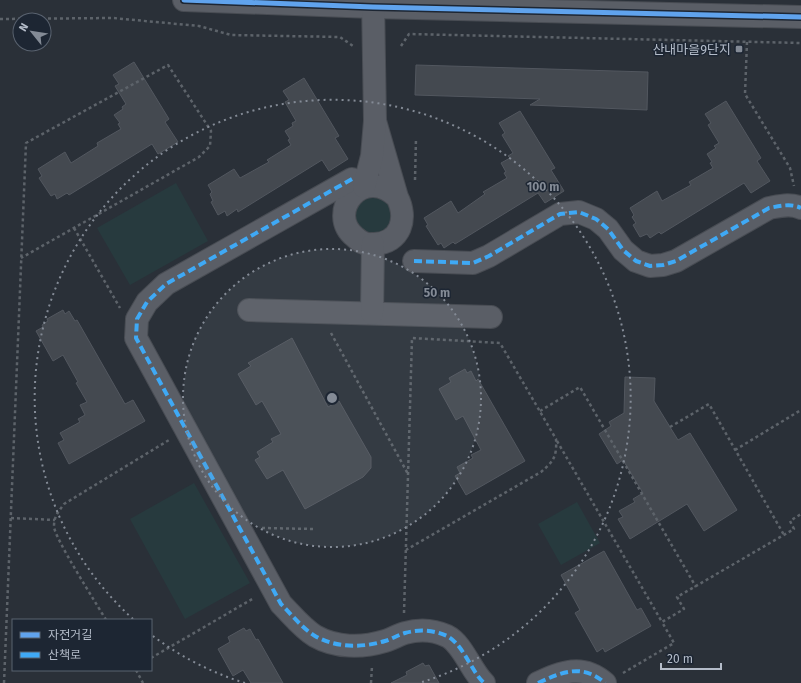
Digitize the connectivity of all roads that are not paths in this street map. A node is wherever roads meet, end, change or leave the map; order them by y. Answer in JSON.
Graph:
{"nodes":[{"id":1,"x":184,"y":0,"type":"edge"},
{"id":2,"x":373,"y":4,"type":"edge"},
{"id":3,"x":801,"y":17,"type":"edge"},
{"id":4,"x":376,"y":121,"type":"junction"},
{"id":5,"x":358,"y":183,"type":"junction"},
{"id":6,"x":397,"y":197,"type":"junction"},
{"id":7,"x":796,"y":207,"type":"edge"},
{"id":8,"x":373,"y":244,"type":"junction"},
{"id":9,"x":414,"y":260,"type":"dead end"},
{"id":10,"x":249,"y":310,"type":"dead end"},
{"id":11,"x":372,"y":313,"type":"junction"},
{"id":12,"x":491,"y":317,"type":"dead end"},
{"id":13,"x":612,"y":679,"type":"edge"},
{"id":14,"x":484,"y":683,"type":"edge"},
{"id":15,"x":538,"y":683,"type":"edge"}],
"edges":[{"from":1,"to":2,"type":"street"},
{"from":2,"to":3,"type":"street"},
{"from":2,"to":4,"type":"street"},
{"from":4,"to":5,"type":"street"},
{"from":4,"to":6,"type":"street"},
{"from":5,"to":6,"type":"street"},
{"from":5,"to":8,"type":"street"},
{"from":5,"to":14,"type":"street"},
{"from":6,"to":8,"type":"street"},
{"from":7,"to":9,"type":"street"},
{"from":8,"to":11,"type":"street"},
{"from":10,"to":11,"type":"street"},
{"from":11,"to":12,"type":"street"},
{"from":13,"to":15,"type":"street"}]}
